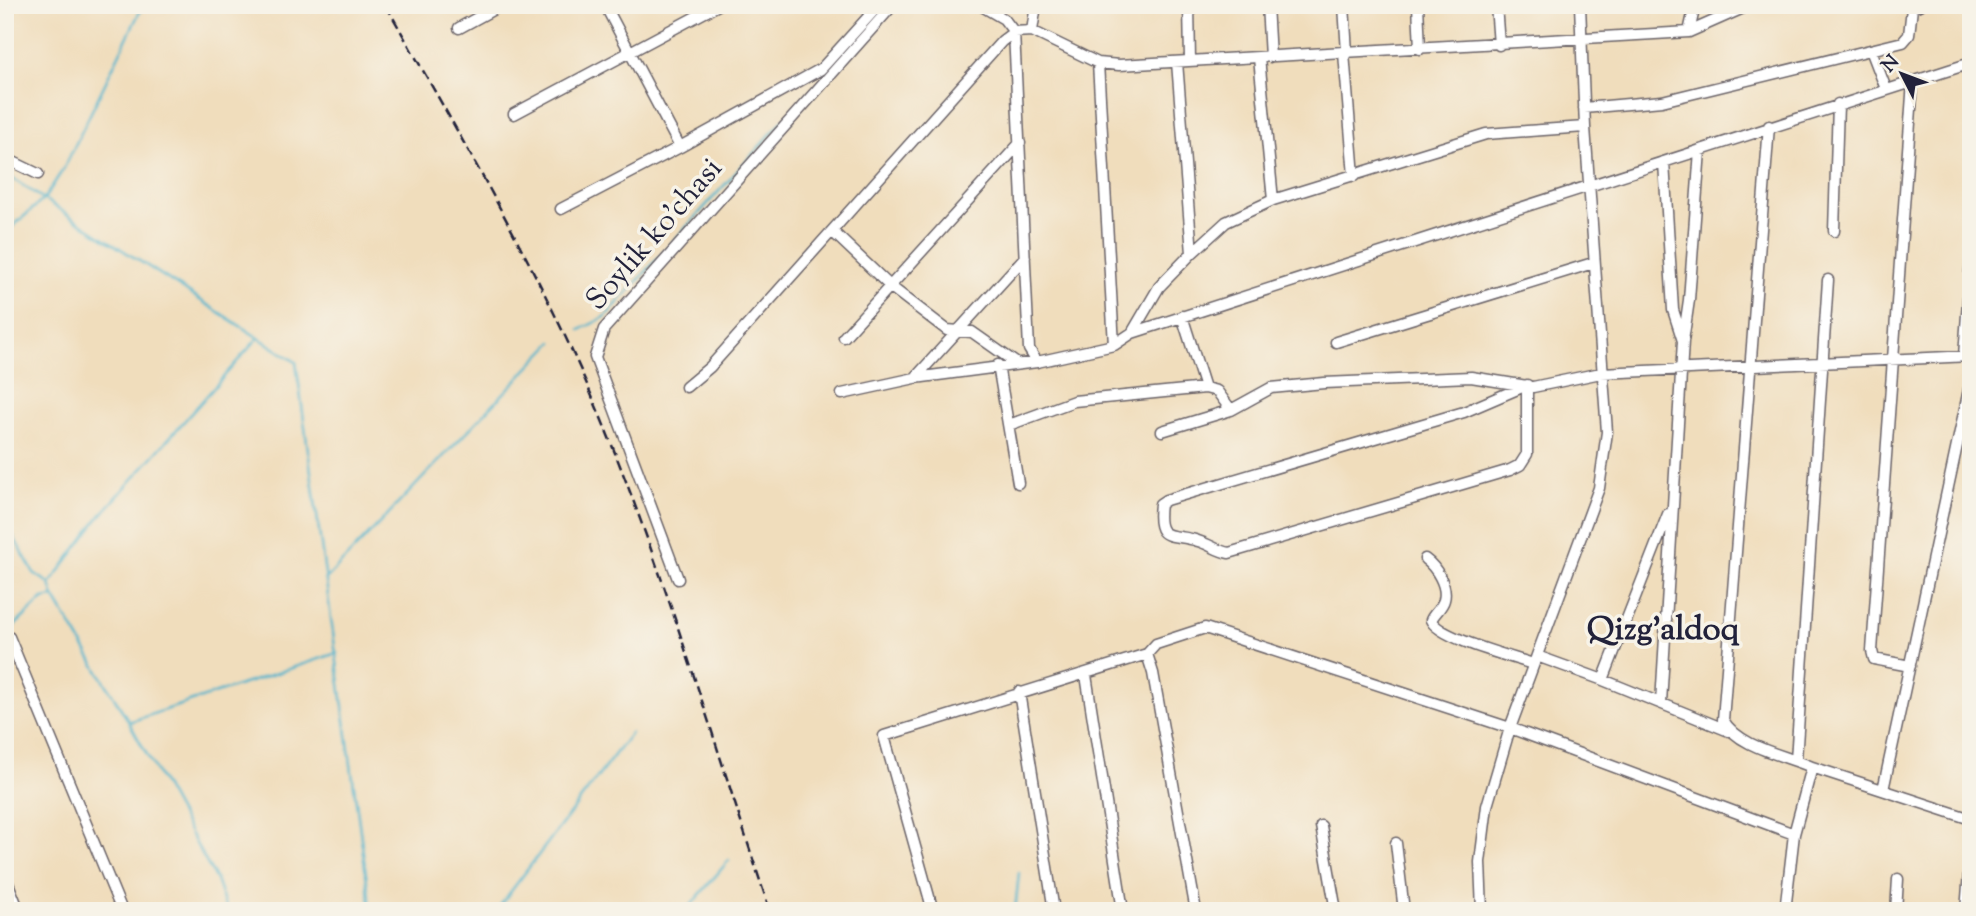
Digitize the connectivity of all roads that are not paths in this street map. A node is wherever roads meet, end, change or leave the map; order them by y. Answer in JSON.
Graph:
{"nodes":[{"id":1,"x":501,"y":5,"type":"edge"},
{"id":2,"x":605,"y":5,"type":"edge"},
{"id":3,"x":718,"y":5,"type":"edge"},
{"id":4,"x":879,"y":5,"type":"edge"},
{"id":5,"x":893,"y":5,"type":"edge"},
{"id":6,"x":980,"y":5,"type":"edge"},
{"id":7,"x":1035,"y":5,"type":"edge"},
{"id":8,"x":1189,"y":5,"type":"edge"},
{"id":9,"x":1267,"y":5,"type":"edge"},
{"id":10,"x":1344,"y":5,"type":"edge"},
{"id":11,"x":1418,"y":5,"type":"edge"},
{"id":12,"x":1496,"y":5,"type":"edge"},
{"id":13,"x":1580,"y":5,"type":"edge"},
{"id":14,"x":1695,"y":5,"type":"edge"},
{"id":15,"x":1750,"y":5,"type":"edge"},
{"id":16,"x":1919,"y":5,"type":"edge"},
{"id":17,"x":458,"y":28,"type":"dead end"},
{"id":18,"x":1032,"y":31,"type":"junction"},
{"id":19,"x":1014,"y":32,"type":"junction"},
{"id":20,"x":1689,"y":32,"type":"junction"},
{"id":21,"x":1582,"y":41,"type":"junction"},
{"id":22,"x":1499,"y":45,"type":"junction"},
{"id":23,"x":1420,"y":49,"type":"junction"},
{"id":24,"x":1871,"y":50,"type":"junction"},
{"id":25,"x":630,"y":53,"type":"junction"},
{"id":26,"x":1346,"y":53,"type":"junction"},
{"id":27,"x":1265,"y":57,"type":"junction"},
{"id":28,"x":1190,"y":61,"type":"junction"},
{"id":29,"x":1177,"y":62,"type":"junction"},
{"id":30,"x":1098,"y":63,"type":"junction"},
{"id":31,"x":1971,"y":63,"type":"edge"},
{"id":32,"x":825,"y":72,"type":"junction"},
{"id":33,"x":1913,"y":81,"type":"junction"},
{"id":34,"x":1886,"y":89,"type":"junction"},
{"id":35,"x":1838,"y":104,"type":"junction"},
{"id":36,"x":1584,"y":108,"type":"junction"},
{"id":37,"x":514,"y":114,"type":"dead end"},
{"id":38,"x":1769,"y":126,"type":"junction"},
{"id":39,"x":1585,"y":127,"type":"junction"},
{"id":40,"x":1020,"y":143,"type":"junction"},
{"id":41,"x":680,"y":147,"type":"junction"},
{"id":42,"x":1700,"y":150,"type":"junction"},
{"id":43,"x":5,"y":158,"type":"edge"},
{"id":44,"x":1664,"y":162,"type":"junction"},
{"id":45,"x":38,"y":174,"type":"dead end"},
{"id":46,"x":1354,"y":176,"type":"junction"},
{"id":47,"x":1588,"y":187,"type":"junction"},
{"id":48,"x":1273,"y":200,"type":"junction"},
{"id":49,"x":561,"y":209,"type":"dead end"},
{"id":50,"x":832,"y":231,"type":"junction"},
{"id":51,"x":1834,"y":231,"type":"dead end"},
{"id":52,"x":1192,"y":253,"type":"junction"},
{"id":53,"x":1025,"y":257,"type":"junction"},
{"id":54,"x":1971,"y":259,"type":"edge"},
{"id":55,"x":1593,"y":263,"type":"junction"},
{"id":56,"x":1828,"y":280,"type":"dead end"},
{"id":57,"x":891,"y":287,"type":"junction"},
{"id":58,"x":1182,"y":316,"type":"junction"},
{"id":59,"x":956,"y":331,"type":"junction"},
{"id":60,"x":1132,"y":333,"type":"junction"},
{"id":61,"x":844,"y":337,"type":"dead end"},
{"id":62,"x":1683,"y":341,"type":"junction"},
{"id":63,"x":1336,"y":342,"type":"dead end"},
{"id":64,"x":1114,"y":345,"type":"junction"},
{"id":65,"x":1967,"y":356,"type":"edge"},
{"id":66,"x":1894,"y":358,"type":"junction"},
{"id":67,"x":1822,"y":361,"type":"junction"},
{"id":68,"x":1037,"y":362,"type":"junction"},
{"id":69,"x":1016,"y":363,"type":"junction"},
{"id":70,"x":1751,"y":363,"type":"junction"},
{"id":71,"x":998,"y":365,"type":"junction"},
{"id":72,"x":1682,"y":368,"type":"junction"},
{"id":73,"x":1601,"y":373,"type":"junction"},
{"id":74,"x":915,"y":379,"type":"junction"},
{"id":75,"x":1971,"y":380,"type":"edge"},
{"id":76,"x":1527,"y":386,"type":"junction"},
{"id":77,"x":686,"y":387,"type":"dead end"},
{"id":78,"x":1206,"y":388,"type":"junction"},
{"id":79,"x":842,"y":394,"type":"dead end"},
{"id":80,"x":1231,"y":410,"type":"junction"},
{"id":81,"x":1009,"y":425,"type":"junction"},
{"id":82,"x":1162,"y":431,"type":"dead end"},
{"id":83,"x":1018,"y":483,"type":"dead end"},
{"id":84,"x":1672,"y":505,"type":"junction"},
{"id":85,"x":1425,"y":559,"type":"dead end"},
{"id":86,"x":678,"y":579,"type":"dead end"},
{"id":87,"x":5,"y":639,"type":"edge"},
{"id":88,"x":1147,"y":654,"type":"junction"},
{"id":89,"x":1535,"y":660,"type":"junction"},
{"id":90,"x":1910,"y":666,"type":"junction"},
{"id":91,"x":1086,"y":675,"type":"junction"},
{"id":92,"x":1603,"y":680,"type":"junction"},
{"id":93,"x":1018,"y":692,"type":"junction"},
{"id":94,"x":1661,"y":704,"type":"junction"},
{"id":95,"x":1510,"y":728,"type":"junction"},
{"id":96,"x":1729,"y":730,"type":"junction"},
{"id":97,"x":1796,"y":760,"type":"junction"},
{"id":98,"x":1812,"y":767,"type":"junction"},
{"id":99,"x":1883,"y":790,"type":"junction"},
{"id":100,"x":1971,"y":819,"type":"edge"},
{"id":101,"x":1321,"y":826,"type":"dead end"},
{"id":102,"x":1794,"y":834,"type":"junction"},
{"id":103,"x":1396,"y":843,"type":"dead end"},
{"id":104,"x":1971,"y":847,"type":"edge"},
{"id":105,"x":5,"y":876,"type":"edge"},
{"id":106,"x":1898,"y":879,"type":"dead end"},
{"id":107,"x":19,"y":911,"type":"edge"},
{"id":108,"x":122,"y":911,"type":"edge"},
{"id":109,"x":933,"y":911,"type":"edge"},
{"id":110,"x":1054,"y":911,"type":"edge"},
{"id":111,"x":1123,"y":911,"type":"edge"},
{"id":112,"x":1196,"y":911,"type":"edge"},
{"id":113,"x":1336,"y":911,"type":"edge"},
{"id":114,"x":1405,"y":911,"type":"edge"},
{"id":115,"x":1482,"y":911,"type":"edge"},
{"id":116,"x":1785,"y":911,"type":"edge"},
{"id":117,"x":1896,"y":911,"type":"edge"},
{"id":118,"x":1966,"y":911,"type":"edge"}],
"edges":[{"from":1,"to":17,"type":"street"},
{"from":2,"to":25,"type":"street"},
{"from":3,"to":25,"type":"street"},
{"from":4,"to":32,"type":"street"},
{"from":5,"to":32,"type":"street","name":"Soylik ko'chasi"},
{"from":6,"to":19,"type":"street"},
{"from":7,"to":18,"type":"street"},
{"from":8,"to":28,"type":"street"},
{"from":9,"to":27,"type":"street"},
{"from":10,"to":26,"type":"street"},
{"from":11,"to":23,"type":"street"},
{"from":12,"to":22,"type":"street"},
{"from":13,"to":21,"type":"street"},
{"from":14,"to":20,"type":"street"},
{"from":15,"to":20,"type":"street"},
{"from":16,"to":24,"type":"street"},
{"from":18,"to":19,"type":"street"},
{"from":18,"to":30,"type":"street"},
{"from":19,"to":40,"type":"street"},
{"from":19,"to":50,"type":"street"},
{"from":20,"to":21,"type":"street"},
{"from":21,"to":22,"type":"street"},
{"from":21,"to":36,"type":"street"},
{"from":22,"to":23,"type":"street"},
{"from":23,"to":26,"type":"street"},
{"from":24,"to":34,"type":"street"},
{"from":24,"to":36,"type":"street"},
{"from":25,"to":37,"type":"street"},
{"from":25,"to":41,"type":"street"},
{"from":26,"to":27,"type":"street"},
{"from":26,"to":46,"type":"street"},
{"from":27,"to":28,"type":"street"},
{"from":27,"to":48,"type":"street"},
{"from":28,"to":29,"type":"street"},
{"from":29,"to":30,"type":"street"},
{"from":29,"to":52,"type":"street"},
{"from":30,"to":64,"type":"street"},
{"from":31,"to":33,"type":"street"},
{"from":32,"to":41,"type":"street"},
{"from":32,"to":86,"type":"street","name":"Soylik ko'chasi"},
{"from":33,"to":34,"type":"street"},
{"from":33,"to":66,"type":"street"},
{"from":34,"to":35,"type":"street"},
{"from":35,"to":38,"type":"street"},
{"from":35,"to":51,"type":"street"},
{"from":36,"to":39,"type":"street"},
{"from":38,"to":42,"type":"street"},
{"from":38,"to":70,"type":"street"},
{"from":39,"to":46,"type":"street"},
{"from":39,"to":47,"type":"street"},
{"from":40,"to":53,"type":"street"},
{"from":40,"to":57,"type":"street"},
{"from":41,"to":49,"type":"street"},
{"from":42,"to":44,"type":"street"},
{"from":42,"to":62,"type":"street"},
{"from":43,"to":45,"type":"street"},
{"from":44,"to":47,"type":"street"},
{"from":44,"to":62,"type":"street"},
{"from":46,"to":48,"type":"street"},
{"from":47,"to":55,"type":"street"},
{"from":47,"to":58,"type":"street"},
{"from":48,"to":52,"type":"street"},
{"from":50,"to":57,"type":"street"},
{"from":50,"to":77,"type":"street"},
{"from":52,"to":60,"type":"street"},
{"from":53,"to":59,"type":"street"},
{"from":53,"to":68,"type":"street"},
{"from":54,"to":65,"type":"street"},
{"from":55,"to":63,"type":"street"},
{"from":55,"to":73,"type":"street"},
{"from":56,"to":67,"type":"street"},
{"from":57,"to":59,"type":"street"},
{"from":57,"to":61,"type":"street"},
{"from":58,"to":60,"type":"street"},
{"from":58,"to":78,"type":"street"},
{"from":59,"to":69,"type":"street"},
{"from":59,"to":74,"type":"street"},
{"from":60,"to":64,"type":"street"},
{"from":62,"to":72,"type":"street"},
{"from":64,"to":68,"type":"street"},
{"from":65,"to":66,"type":"street"},
{"from":66,"to":67,"type":"street"},
{"from":66,"to":90,"type":"street"},
{"from":67,"to":70,"type":"street"},
{"from":67,"to":97,"type":"street"},
{"from":68,"to":69,"type":"street"},
{"from":69,"to":71,"type":"street"},
{"from":70,"to":72,"type":"street"},
{"from":70,"to":96,"type":"street"},
{"from":71,"to":74,"type":"street"},
{"from":71,"to":81,"type":"street"},
{"from":72,"to":73,"type":"street"},
{"from":72,"to":84,"type":"street"},
{"from":73,"to":76,"type":"street"},
{"from":73,"to":89,"type":"street"},
{"from":74,"to":79,"type":"street"},
{"from":75,"to":90,"type":"street"},
{"from":76,"to":76,"type":"street"},
{"from":76,"to":80,"type":"street"},
{"from":78,"to":80,"type":"street"},
{"from":78,"to":81,"type":"street"},
{"from":80,"to":82,"type":"street"},
{"from":81,"to":83,"type":"street"},
{"from":84,"to":92,"type":"street"},
{"from":84,"to":94,"type":"street"},
{"from":85,"to":89,"type":"street"},
{"from":87,"to":108,"type":"street"},
{"from":88,"to":91,"type":"street"},
{"from":88,"to":95,"type":"street"},
{"from":88,"to":112,"type":"street"},
{"from":89,"to":92,"type":"street"},
{"from":89,"to":95,"type":"street"},
{"from":90,"to":99,"type":"street"},
{"from":91,"to":93,"type":"street"},
{"from":91,"to":111,"type":"street"},
{"from":92,"to":94,"type":"street"},
{"from":93,"to":109,"type":"street"},
{"from":93,"to":110,"type":"street"},
{"from":94,"to":96,"type":"street"},
{"from":95,"to":102,"type":"street"},
{"from":95,"to":115,"type":"street"},
{"from":96,"to":97,"type":"street"},
{"from":97,"to":98,"type":"street"},
{"from":98,"to":99,"type":"street"},
{"from":98,"to":102,"type":"street"},
{"from":99,"to":100,"type":"street"},
{"from":101,"to":113,"type":"street"},
{"from":102,"to":116,"type":"street"},
{"from":103,"to":114,"type":"street"},
{"from":104,"to":118,"type":"street"},
{"from":105,"to":107,"type":"street"},
{"from":106,"to":117,"type":"street"}]}
